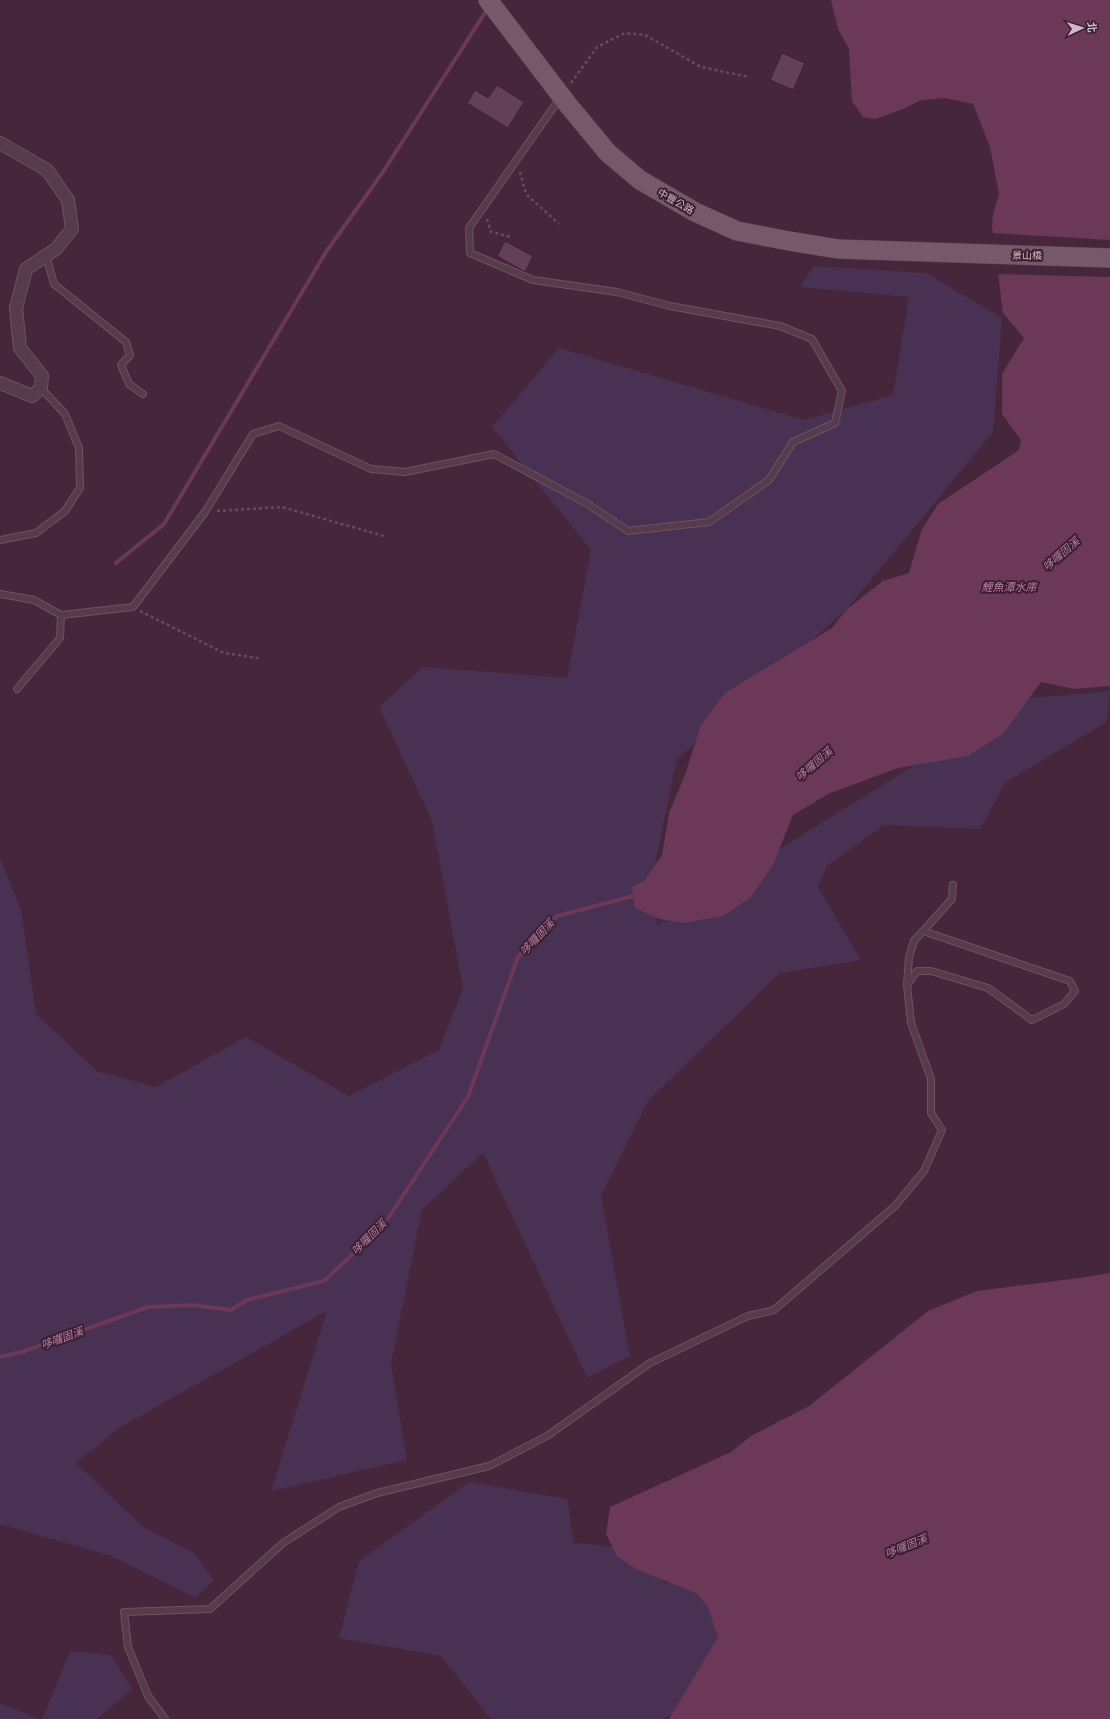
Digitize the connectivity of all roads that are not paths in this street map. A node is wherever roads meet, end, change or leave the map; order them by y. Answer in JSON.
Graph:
{"nodes":[{"id":1,"x":488,"y":0,"type":"edge"},
{"id":2,"x":561,"y":96,"type":"junction"},
{"id":3,"x":0,"y":143,"type":"edge"},
{"id":4,"x":945,"y":253,"type":"joint"},
{"id":5,"x":46,"y":256,"type":"junction"},
{"id":6,"x":1110,"y":258,"type":"edge"},
{"id":7,"x":0,"y":383,"type":"edge"},
{"id":8,"x":41,"y":388,"type":"junction"},
{"id":9,"x":143,"y":394,"type":"dead end"},
{"id":10,"x":0,"y":540,"type":"edge"},
{"id":11,"x":0,"y":594,"type":"edge"},
{"id":12,"x":61,"y":615,"type":"junction"},
{"id":13,"x":17,"y":688,"type":"dead end"},
{"id":14,"x":953,"y":885,"type":"dead end"},
{"id":15,"x":923,"y":931,"type":"junction"},
{"id":16,"x":907,"y":985,"type":"junction"},
{"id":17,"x":165,"y":1719,"type":"edge"}],
"edges":[{"from":1,"to":2,"type":"main road","name":"中豐公路"},
{"from":2,"to":4,"type":"main road","name":"中豐公路"},
{"from":2,"to":12,"type":"lane"},
{"from":3,"to":5,"type":"street"},
{"from":4,"to":6,"type":"main road","name":"景山橋"},
{"from":5,"to":8,"type":"street"},
{"from":5,"to":9,"type":"lane"},
{"from":7,"to":8,"type":"street"},
{"from":8,"to":10,"type":"lane"},
{"from":11,"to":12,"type":"lane"},
{"from":12,"to":13,"type":"lane"},
{"from":14,"to":15,"type":"lane"},
{"from":15,"to":16,"type":"lane"},
{"from":15,"to":16,"type":"lane"},
{"from":16,"to":17,"type":"lane"}]}
